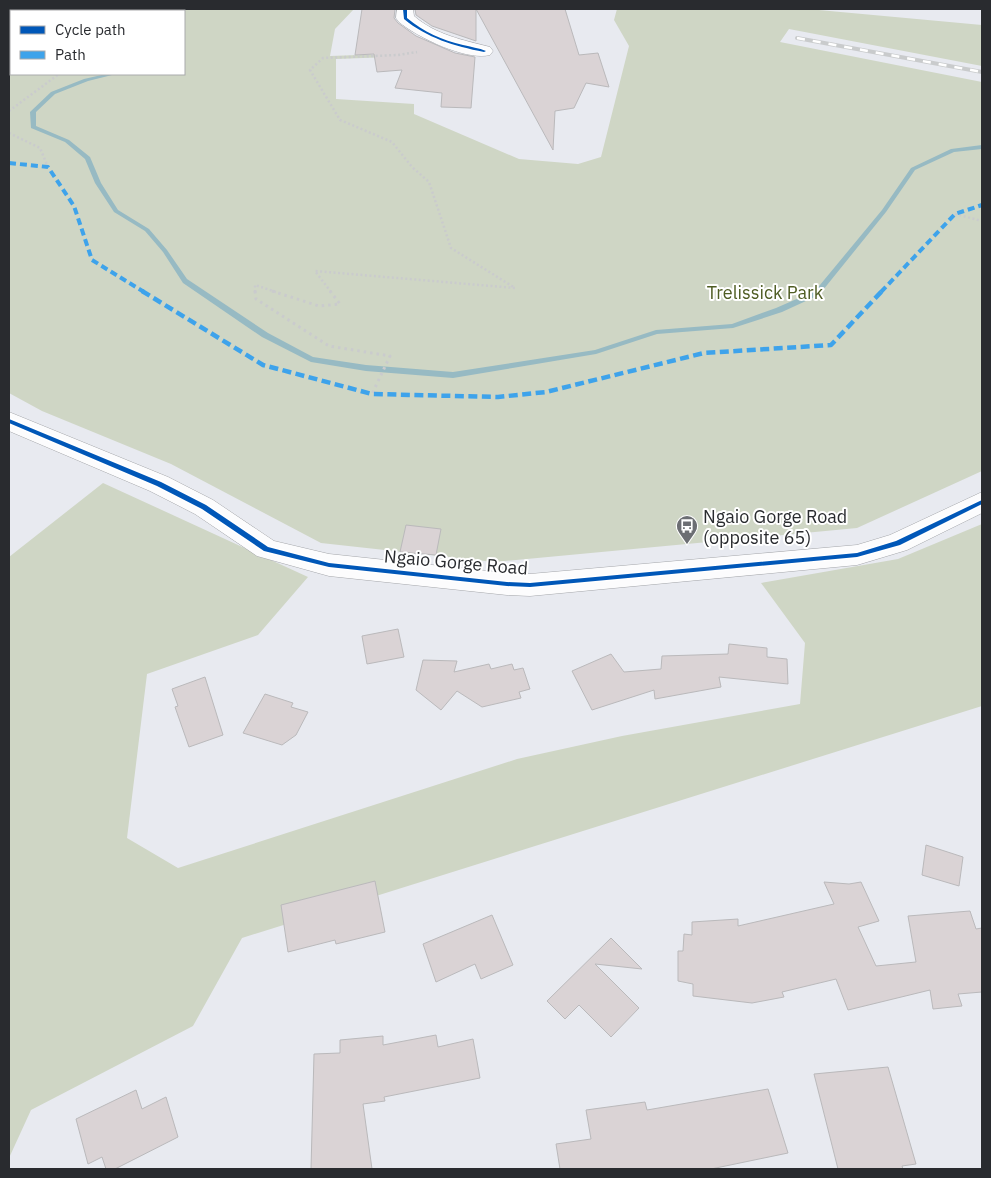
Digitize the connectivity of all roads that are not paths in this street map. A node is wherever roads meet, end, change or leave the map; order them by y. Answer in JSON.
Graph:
{"nodes":[{"id":1,"x":404,"y":9,"type":"edge"},
{"id":2,"x":484,"y":51,"type":"dead end"},
{"id":3,"x":9,"y":421,"type":"edge"},
{"id":4,"x":982,"y":502,"type":"edge"}],
"edges":[{"from":1,"to":2,"type":"main road"},
{"from":3,"to":4,"type":"main road","name":"Ngaio Gorge Road"}]}
